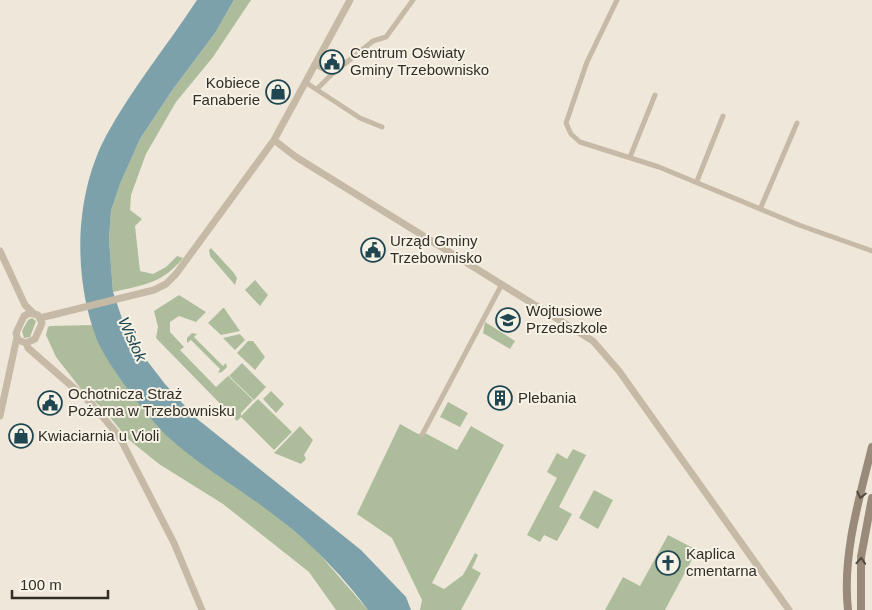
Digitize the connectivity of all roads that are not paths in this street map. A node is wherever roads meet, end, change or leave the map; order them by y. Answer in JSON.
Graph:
{"nodes":[{"id":1,"x":350,"y":0,"type":"edge"},
{"id":2,"x":413,"y":0,"type":"edge"},
{"id":3,"x":617,"y":0,"type":"edge"},
{"id":4,"x":314,"y":64,"type":"junction"},
{"id":5,"x":332,"y":74,"type":"junction"},
{"id":6,"x":305,"y":82,"type":"junction"},
{"id":7,"x":317,"y":89,"type":"junction"},
{"id":8,"x":655,"y":94,"type":"dead end"},
{"id":9,"x":722,"y":116,"type":"dead end"},
{"id":10,"x":797,"y":123,"type":"dead end"},
{"id":11,"x":382,"y":127,"type":"dead end"},
{"id":12,"x":274,"y":140,"type":"junction"},
{"id":13,"x":630,"y":157,"type":"junction"},
{"id":14,"x":697,"y":181,"type":"junction"},
{"id":15,"x":761,"y":207,"type":"junction"},
{"id":16,"x":0,"y":250,"type":"edge"},
{"id":17,"x":872,"y":251,"type":"edge"},
{"id":18,"x":502,"y":284,"type":"junction"},
{"id":19,"x":25,"y":305,"type":"junction"},
{"id":20,"x":33,"y":313,"type":"junction"},
{"id":21,"x":24,"y":316,"type":"junction"},
{"id":22,"x":40,"y":318,"type":"junction"},
{"id":23,"x":16,"y":337,"type":"junction"},
{"id":24,"x":33,"y":340,"type":"junction"},
{"id":25,"x":25,"y":343,"type":"junction"},
{"id":26,"x":34,"y":352,"type":"junction"},
{"id":27,"x":14,"y":354,"type":"junction"},
{"id":28,"x":0,"y":416,"type":"edge"},
{"id":29,"x":422,"y":435,"type":"dead end"},
{"id":30,"x":872,"y":447,"type":"edge"},
{"id":31,"x":872,"y":498,"type":"edge"},
{"id":32,"x":202,"y":610,"type":"edge"},
{"id":33,"x":788,"y":610,"type":"edge"},
{"id":34,"x":848,"y":610,"type":"edge"},
{"id":35,"x":861,"y":610,"type":"edge"}],
"edges":[{"from":1,"to":4,"type":"street"},
{"from":2,"to":5,"type":"street"},
{"from":3,"to":13,"type":"street"},
{"from":4,"to":5,"type":"street"},
{"from":4,"to":6,"type":"street"},
{"from":5,"to":7,"type":"street"},
{"from":6,"to":7,"type":"street"},
{"from":6,"to":12,"type":"street"},
{"from":7,"to":11,"type":"street"},
{"from":8,"to":13,"type":"street"},
{"from":9,"to":14,"type":"street"},
{"from":10,"to":15,"type":"street"},
{"from":12,"to":18,"type":"street"},
{"from":12,"to":22,"type":"street"},
{"from":13,"to":14,"type":"street"},
{"from":14,"to":15,"type":"street"},
{"from":15,"to":17,"type":"street"},
{"from":16,"to":19,"type":"street"},
{"from":18,"to":29,"type":"street"},
{"from":18,"to":33,"type":"street"},
{"from":19,"to":20,"type":"street"},
{"from":19,"to":21,"type":"street"},
{"from":20,"to":21,"type":"street"},
{"from":20,"to":22,"type":"street"},
{"from":21,"to":23,"type":"street"},
{"from":22,"to":24,"type":"street"},
{"from":23,"to":25,"type":"street"},
{"from":23,"to":27,"type":"street"},
{"from":24,"to":25,"type":"street"},
{"from":24,"to":26,"type":"street"},
{"from":25,"to":26,"type":"street"},
{"from":25,"to":27,"type":"street"},
{"from":26,"to":32,"type":"street"},
{"from":27,"to":28,"type":"street"},
{"from":30,"to":34,"type":"main road","one_way":true},
{"from":35,"to":31,"type":"main road","one_way":true}]}
